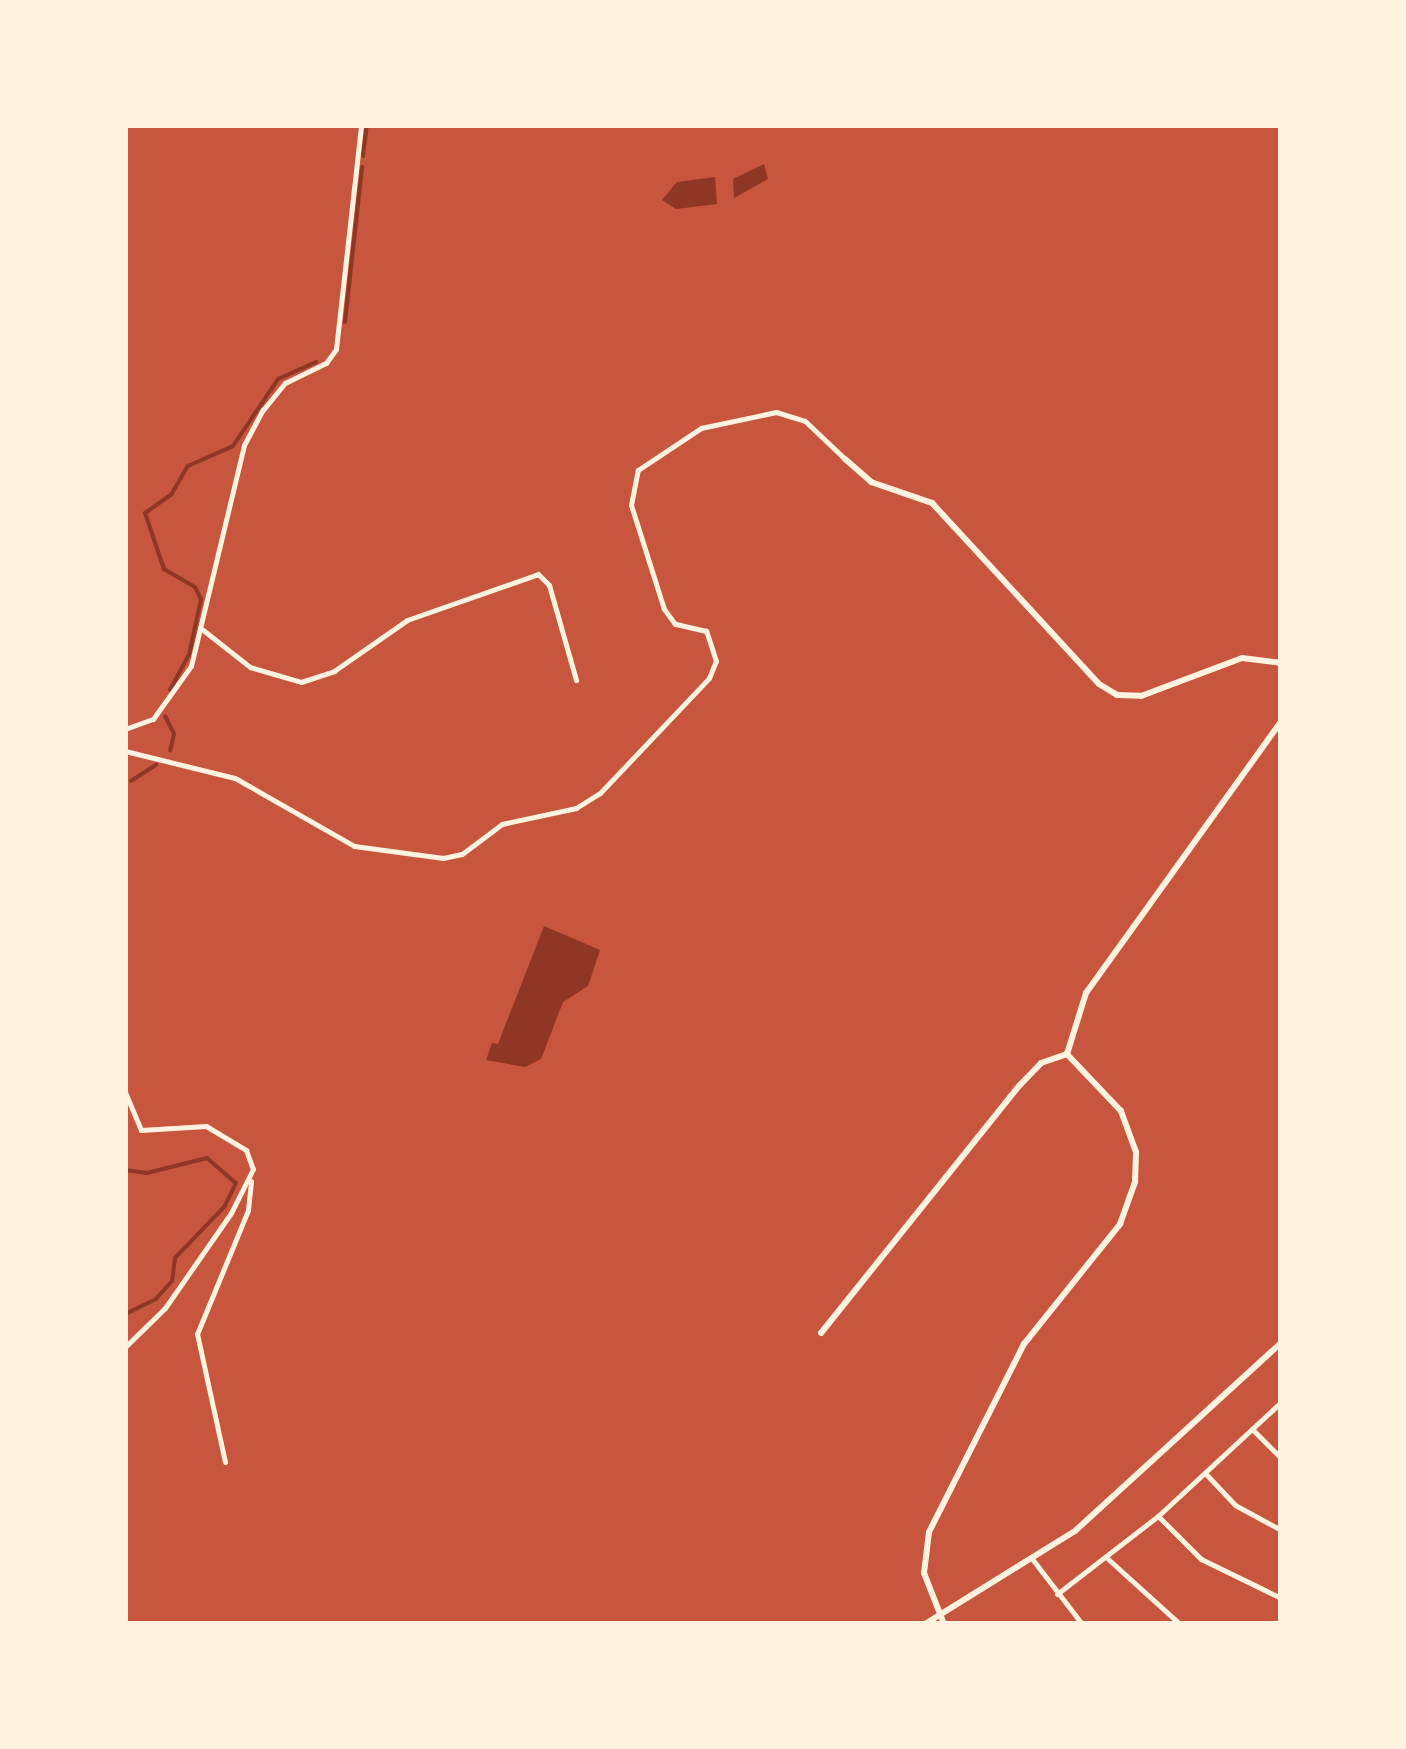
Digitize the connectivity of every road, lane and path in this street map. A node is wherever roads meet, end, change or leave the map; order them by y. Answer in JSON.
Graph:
{"nodes":[{"id":1,"x":362,"y":125,"type":"edge"},
{"id":2,"x":845,"y":460,"type":"joint"},
{"id":3,"x":203,"y":630,"type":"junction"},
{"id":4,"x":1281,"y":663,"type":"edge"},
{"id":5,"x":576,"y":680,"type":"dead end"},
{"id":6,"x":1281,"y":722,"type":"edge"},
{"id":7,"x":125,"y":729,"type":"edge"},
{"id":8,"x":125,"y":752,"type":"edge"},
{"id":9,"x":1066,"y":1054,"type":"junction"},
{"id":10,"x":125,"y":1092,"type":"edge"},
{"id":11,"x":250,"y":1178,"type":"junction"},
{"id":12,"x":820,"y":1333,"type":"dead end"},
{"id":13,"x":1281,"y":1343,"type":"edge"},
{"id":14,"x":125,"y":1346,"type":"edge"},
{"id":15,"x":1281,"y":1402,"type":"edge"},
{"id":16,"x":1252,"y":1429,"type":"junction"},
{"id":17,"x":1281,"y":1458,"type":"edge"},
{"id":18,"x":226,"y":1462,"type":"dead end"},
{"id":19,"x":1205,"y":1473,"type":"junction"},
{"id":20,"x":1158,"y":1516,"type":"junction"},
{"id":21,"x":1281,"y":1530,"type":"edge"},
{"id":22,"x":1108,"y":1558,"type":"junction"},
{"id":23,"x":1033,"y":1560,"type":"junction"},
{"id":24,"x":1057,"y":1594,"type":"junction"},
{"id":25,"x":1281,"y":1598,"type":"edge"},
{"id":26,"x":939,"y":1616,"type":"junction"},
{"id":27,"x":924,"y":1624,"type":"edge"},
{"id":28,"x":944,"y":1624,"type":"edge"},
{"id":29,"x":1082,"y":1624,"type":"edge"},
{"id":30,"x":1180,"y":1624,"type":"edge"}],
"edges":[{"from":1,"to":3,"type":"street"},
{"from":2,"to":4,"type":"street"},
{"from":2,"to":8,"type":"street"},
{"from":3,"to":5,"type":"street"},
{"from":3,"to":7,"type":"street"},
{"from":6,"to":9,"type":"street"},
{"from":9,"to":12,"type":"street"},
{"from":9,"to":26,"type":"street"},
{"from":10,"to":11,"type":"street"},
{"from":11,"to":14,"type":"street"},
{"from":11,"to":18,"type":"street"},
{"from":13,"to":23,"type":"street"},
{"from":15,"to":16,"type":"street"},
{"from":16,"to":17,"type":"street"},
{"from":16,"to":19,"type":"street"},
{"from":19,"to":20,"type":"street"},
{"from":19,"to":21,"type":"street"},
{"from":20,"to":22,"type":"street"},
{"from":20,"to":25,"type":"street"},
{"from":22,"to":24,"type":"street"},
{"from":22,"to":30,"type":"street"},
{"from":23,"to":24,"type":"street"},
{"from":23,"to":26,"type":"street"},
{"from":24,"to":29,"type":"street"},
{"from":26,"to":27,"type":"street"},
{"from":26,"to":28,"type":"street"}]}
